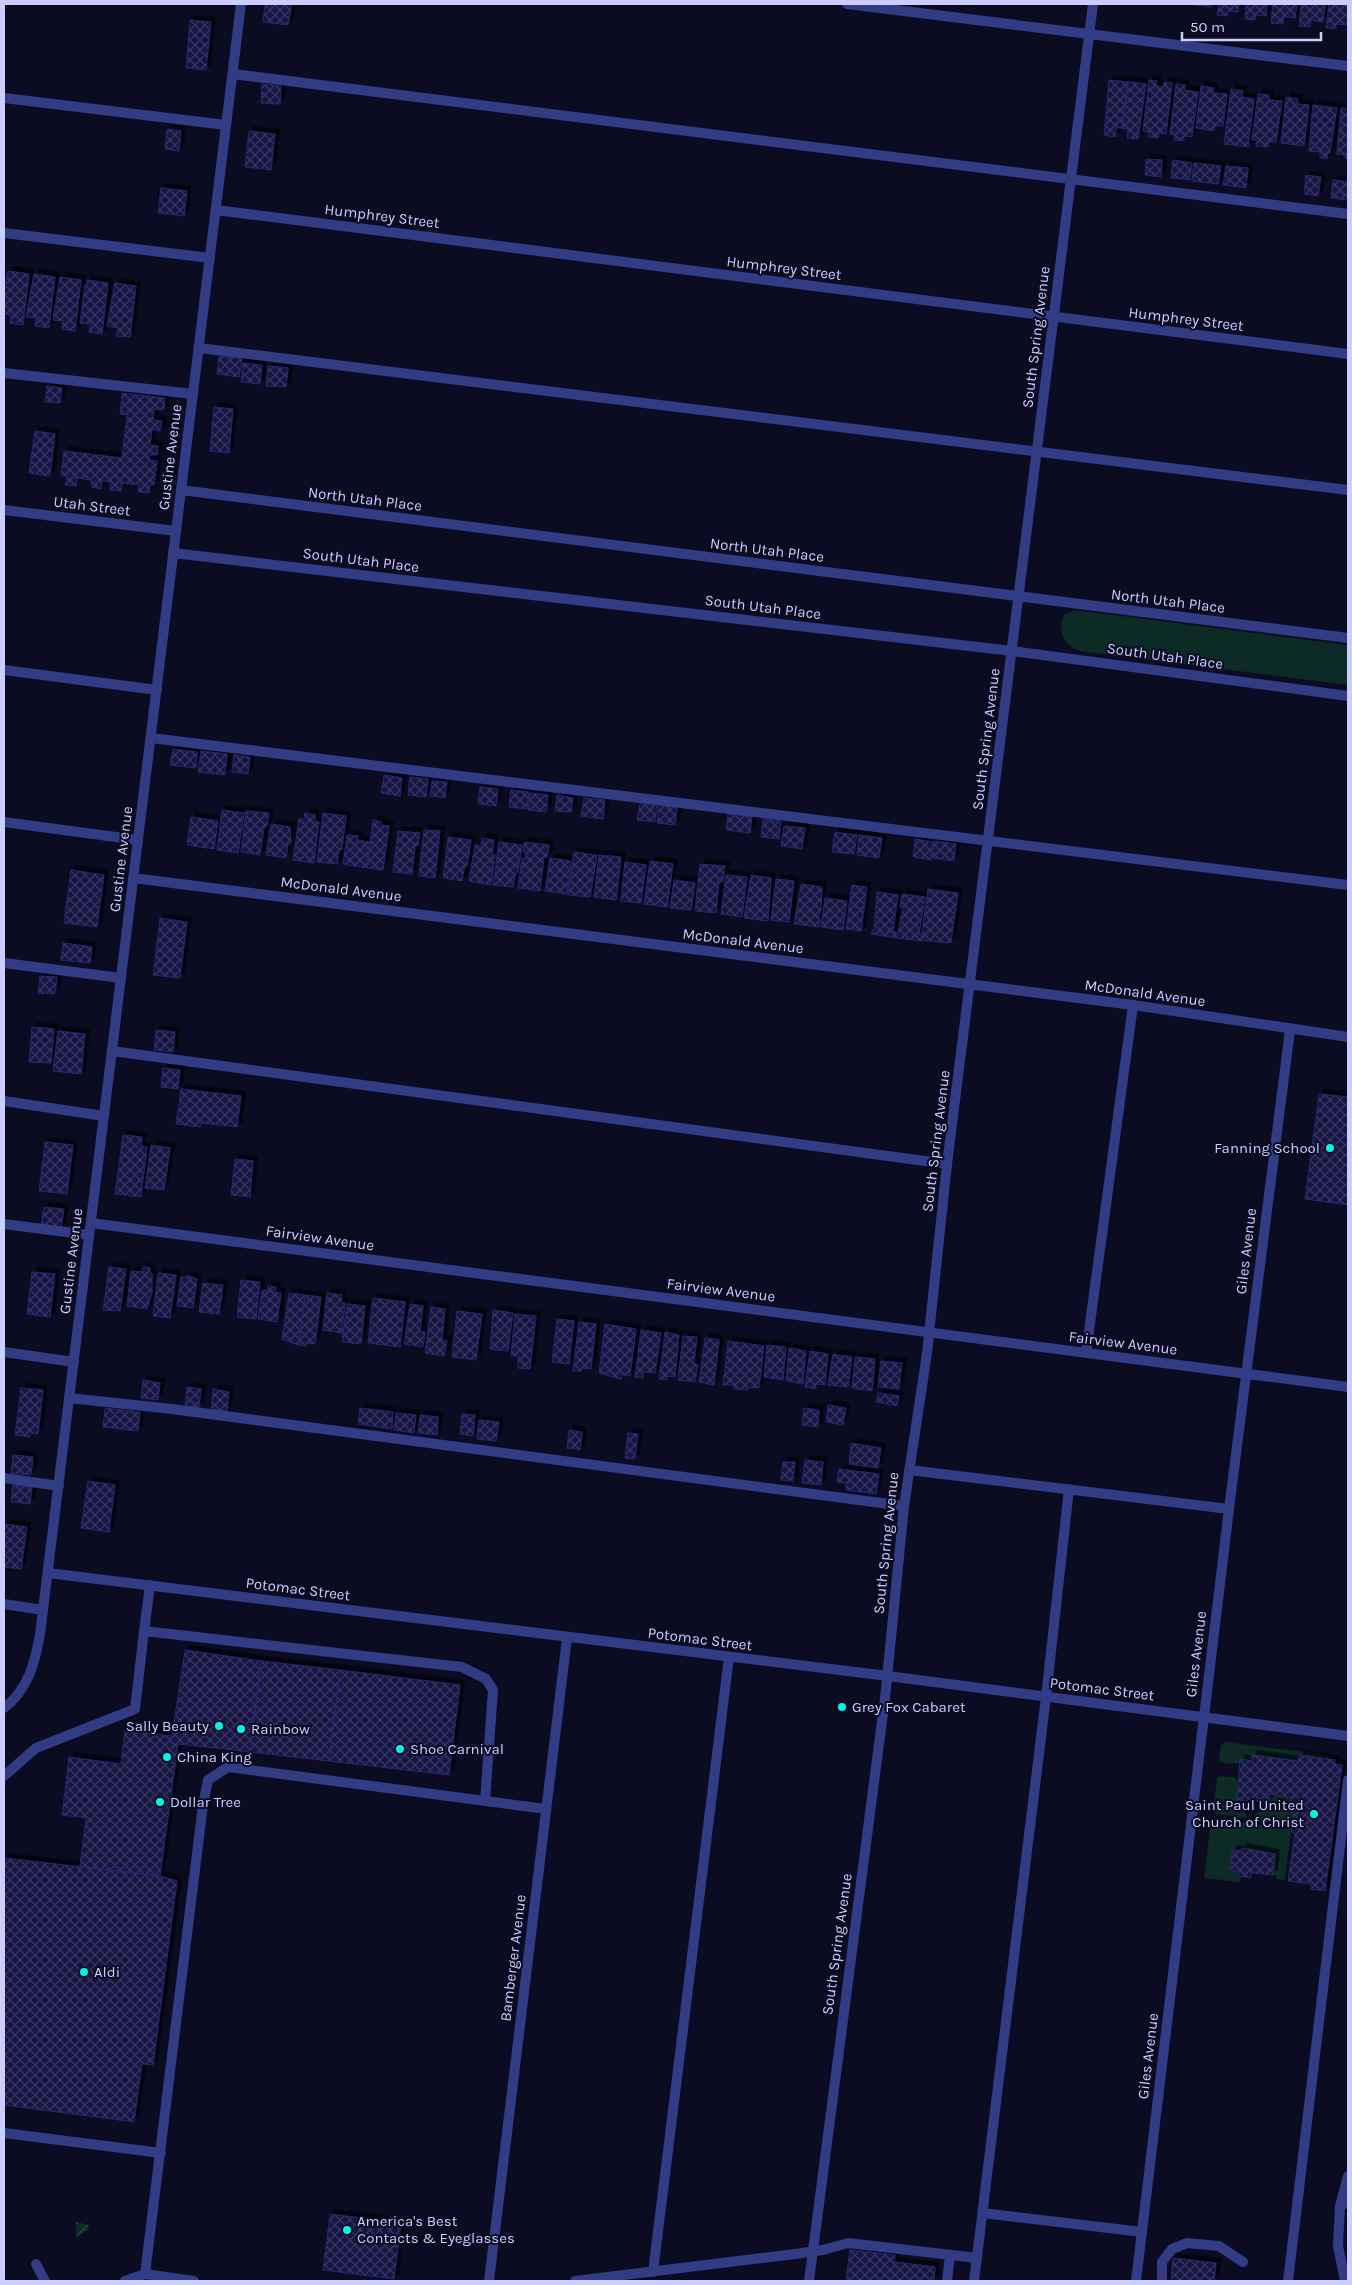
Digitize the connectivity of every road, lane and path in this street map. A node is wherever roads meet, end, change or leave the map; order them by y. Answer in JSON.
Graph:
{"nodes":[{"id":1,"x":241,"y":4,"type":"edge"},
{"id":2,"x":847,"y":4,"type":"edge"},
{"id":3,"x":1093,"y":4,"type":"edge"},
{"id":4,"x":1090,"y":32,"type":"junction"},
{"id":5,"x":1348,"y":66,"type":"edge"},
{"id":6,"x":232,"y":74,"type":"junction"},
{"id":7,"x":4,"y":98,"type":"edge"},
{"id":8,"x":226,"y":125,"type":"junction"},
{"id":9,"x":1071,"y":180,"type":"junction"},
{"id":10,"x":216,"y":210,"type":"junction"},
{"id":11,"x":1348,"y":214,"type":"edge"},
{"id":12,"x":4,"y":232,"type":"edge"},
{"id":13,"x":210,"y":258,"type":"junction"},
{"id":14,"x":1054,"y":318,"type":"junction"},
{"id":15,"x":199,"y":348,"type":"junction"},
{"id":16,"x":1348,"y":354,"type":"edge"},
{"id":17,"x":4,"y":372,"type":"edge"},
{"id":18,"x":193,"y":394,"type":"junction"},
{"id":19,"x":1037,"y":451,"type":"junction"},
{"id":20,"x":181,"y":490,"type":"junction"},
{"id":21,"x":1348,"y":490,"type":"edge"},
{"id":22,"x":4,"y":510,"type":"edge"},
{"id":23,"x":176,"y":531,"type":"junction"},
{"id":24,"x":174,"y":553,"type":"junction"},
{"id":25,"x":1019,"y":597,"type":"junction"},
{"id":26,"x":1348,"y":638,"type":"edge"},
{"id":27,"x":1012,"y":651,"type":"junction"},
{"id":28,"x":4,"y":670,"type":"edge"},
{"id":29,"x":156,"y":690,"type":"junction"},
{"id":30,"x":1348,"y":696,"type":"edge"},
{"id":31,"x":151,"y":738,"type":"junction"},
{"id":32,"x":4,"y":822,"type":"edge"},
{"id":33,"x":138,"y":840,"type":"junction"},
{"id":34,"x":988,"y":841,"type":"junction"},
{"id":35,"x":133,"y":878,"type":"junction"},
{"id":36,"x":1348,"y":885,"type":"edge"},
{"id":37,"x":4,"y":963,"type":"edge"},
{"id":38,"x":121,"y":978,"type":"junction"},
{"id":39,"x":970,"y":986,"type":"junction"},
{"id":40,"x":1133,"y":1005,"type":"junction"},
{"id":41,"x":1290,"y":1030,"type":"junction"},
{"id":42,"x":1348,"y":1037,"type":"edge"},
{"id":43,"x":112,"y":1051,"type":"junction"},
{"id":44,"x":4,"y":1101,"type":"edge"},
{"id":45,"x":104,"y":1116,"type":"junction"},
{"id":46,"x":947,"y":1164,"type":"junction"},
{"id":47,"x":91,"y":1222,"type":"junction"},
{"id":48,"x":4,"y":1224,"type":"edge"},
{"id":49,"x":89,"y":1235,"type":"junction"},
{"id":50,"x":930,"y":1331,"type":"junction"},
{"id":51,"x":4,"y":1352,"type":"edge"},
{"id":52,"x":1086,"y":1353,"type":"junction"},
{"id":53,"x":74,"y":1362,"type":"junction"},
{"id":54,"x":1246,"y":1374,"type":"junction"},
{"id":55,"x":1348,"y":1388,"type":"edge"},
{"id":56,"x":69,"y":1398,"type":"junction"},
{"id":57,"x":909,"y":1470,"type":"junction"},
{"id":58,"x":4,"y":1478,"type":"edge"},
{"id":59,"x":58,"y":1486,"type":"junction"},
{"id":60,"x":1068,"y":1489,"type":"junction"},
{"id":61,"x":904,"y":1506,"type":"junction"},
{"id":62,"x":1229,"y":1509,"type":"junction"},
{"id":63,"x":48,"y":1573,"type":"junction"},
{"id":64,"x":150,"y":1585,"type":"junction"},
{"id":65,"x":4,"y":1604,"type":"edge"},
{"id":66,"x":42,"y":1610,"type":"junction"},
{"id":67,"x":144,"y":1631,"type":"junction"},
{"id":68,"x":566,"y":1638,"type":"junction"},
{"id":69,"x":730,"y":1657,"type":"junction"},
{"id":70,"x":888,"y":1676,"type":"junction"},
{"id":71,"x":1046,"y":1697,"type":"junction"},
{"id":72,"x":4,"y":1708,"type":"edge"},
{"id":73,"x":1204,"y":1717,"type":"junction"},
{"id":74,"x":1348,"y":1736,"type":"edge"},
{"id":75,"x":4,"y":1776,"type":"edge"},
{"id":76,"x":1348,"y":1780,"type":"edge"},
{"id":77,"x":485,"y":1800,"type":"junction"},
{"id":78,"x":546,"y":1808,"type":"junction"},
{"id":79,"x":4,"y":2133,"type":"edge"},
{"id":80,"x":161,"y":2153,"type":"junction"},
{"id":81,"x":1348,"y":2176,"type":"edge"},
{"id":82,"x":1344,"y":2204,"type":"edge"},
{"id":83,"x":983,"y":2213,"type":"junction"},
{"id":84,"x":1142,"y":2232,"type":"junction"},
{"id":85,"x":813,"y":2251,"type":"junction"},
{"id":86,"x":950,"y":2255,"type":"junction"},
{"id":87,"x":977,"y":2258,"type":"junction"},
{"id":88,"x":1243,"y":2262,"type":"dead end"},
{"id":89,"x":36,"y":2264,"type":"dead end"},
{"id":90,"x":654,"y":2272,"type":"junction"},
{"id":91,"x":145,"y":2274,"type":"junction"},
{"id":92,"x":45,"y":2281,"type":"edge"},
{"id":93,"x":125,"y":2281,"type":"edge"},
{"id":94,"x":194,"y":2281,"type":"edge"},
{"id":95,"x":489,"y":2281,"type":"edge"},
{"id":96,"x":574,"y":2281,"type":"edge"},
{"id":97,"x":809,"y":2281,"type":"edge"},
{"id":98,"x":947,"y":2281,"type":"edge"},
{"id":99,"x":974,"y":2281,"type":"edge"},
{"id":100,"x":1136,"y":2281,"type":"edge"},
{"id":101,"x":1162,"y":2281,"type":"edge"},
{"id":102,"x":1288,"y":2281,"type":"edge"},
{"id":103,"x":1345,"y":2281,"type":"edge"}],
"edges":[{"from":1,"to":6,"type":"street","name":"Gustine Avenue"},
{"from":2,"to":4,"type":"street"},
{"from":3,"to":4,"type":"street","name":"South Spring Avenue"},
{"from":4,"to":5,"type":"street"},
{"from":4,"to":9,"type":"street","name":"South Spring Avenue"},
{"from":6,"to":8,"type":"street","name":"Gustine Avenue"},
{"from":6,"to":9,"type":"street"},
{"from":7,"to":8,"type":"street"},
{"from":8,"to":10,"type":"street","name":"Gustine Avenue"},
{"from":9,"to":11,"type":"street"},
{"from":9,"to":14,"type":"street","name":"South Spring Avenue"},
{"from":10,"to":13,"type":"street","name":"Gustine Avenue"},
{"from":10,"to":14,"type":"street","name":"Humphrey Street"},
{"from":12,"to":13,"type":"street"},
{"from":13,"to":15,"type":"street","name":"Gustine Avenue"},
{"from":14,"to":16,"type":"street","name":"Humphrey Street"},
{"from":14,"to":19,"type":"street","name":"South Spring Avenue"},
{"from":15,"to":18,"type":"street","name":"Gustine Avenue"},
{"from":15,"to":19,"type":"street"},
{"from":17,"to":18,"type":"street"},
{"from":18,"to":20,"type":"street","name":"Gustine Avenue"},
{"from":19,"to":21,"type":"street"},
{"from":19,"to":25,"type":"street","name":"South Spring Avenue"},
{"from":20,"to":23,"type":"street","name":"Gustine Avenue"},
{"from":20,"to":25,"type":"street","name":"North Utah Place"},
{"from":22,"to":23,"type":"street","name":"Utah Street"},
{"from":23,"to":24,"type":"street","name":"Gustine Avenue"},
{"from":24,"to":27,"type":"street","name":"South Utah Place"},
{"from":24,"to":29,"type":"street","name":"Gustine Avenue"},
{"from":25,"to":26,"type":"street","name":"North Utah Place"},
{"from":25,"to":27,"type":"street","name":"South Spring Avenue"},
{"from":27,"to":30,"type":"street","name":"South Utah Place"},
{"from":27,"to":34,"type":"street","name":"South Spring Avenue"},
{"from":28,"to":29,"type":"street"},
{"from":29,"to":31,"type":"street","name":"Gustine Avenue"},
{"from":31,"to":33,"type":"street","name":"Gustine Avenue"},
{"from":31,"to":34,"type":"street"},
{"from":32,"to":33,"type":"street"},
{"from":33,"to":35,"type":"street","name":"Gustine Avenue"},
{"from":34,"to":36,"type":"street"},
{"from":34,"to":39,"type":"street","name":"South Spring Avenue"},
{"from":35,"to":38,"type":"street","name":"Gustine Avenue"},
{"from":35,"to":39,"type":"street","name":"McDonald Avenue"},
{"from":37,"to":38,"type":"street"},
{"from":38,"to":43,"type":"street","name":"Gustine Avenue"},
{"from":39,"to":40,"type":"street","name":"McDonald Avenue"},
{"from":39,"to":46,"type":"street","name":"South Spring Avenue"},
{"from":40,"to":41,"type":"street","name":"McDonald Avenue"},
{"from":40,"to":52,"type":"street"},
{"from":41,"to":42,"type":"street","name":"McDonald Avenue"},
{"from":41,"to":54,"type":"street","name":"Giles Avenue"},
{"from":43,"to":45,"type":"street","name":"Gustine Avenue"},
{"from":43,"to":46,"type":"street"},
{"from":44,"to":45,"type":"street"},
{"from":45,"to":47,"type":"street","name":"Gustine Avenue"},
{"from":46,"to":50,"type":"street","name":"South Spring Avenue"},
{"from":47,"to":49,"type":"street","name":"Gustine Avenue"},
{"from":47,"to":50,"type":"street","name":"Fairview Avenue"},
{"from":48,"to":49,"type":"street"},
{"from":49,"to":53,"type":"street","name":"Gustine Avenue"},
{"from":50,"to":52,"type":"street","name":"Fairview Avenue"},
{"from":50,"to":57,"type":"street","name":"South Spring Avenue"},
{"from":51,"to":53,"type":"street"},
{"from":52,"to":54,"type":"street","name":"Fairview Avenue"},
{"from":53,"to":56,"type":"street","name":"Gustine Avenue"},
{"from":54,"to":55,"type":"street","name":"Fairview Avenue"},
{"from":54,"to":62,"type":"street","name":"Giles Avenue"},
{"from":56,"to":59,"type":"street","name":"Gustine Avenue"},
{"from":56,"to":61,"type":"street"},
{"from":57,"to":60,"type":"street"},
{"from":57,"to":61,"type":"street","name":"South Spring Avenue"},
{"from":58,"to":59,"type":"street"},
{"from":59,"to":63,"type":"street","name":"Gustine Avenue"},
{"from":60,"to":62,"type":"street"},
{"from":60,"to":71,"type":"street"},
{"from":61,"to":70,"type":"street","name":"South Spring Avenue"},
{"from":62,"to":73,"type":"street","name":"Giles Avenue"},
{"from":63,"to":64,"type":"street","name":"Potomac Street"},
{"from":63,"to":66,"type":"street","name":"Gustine Avenue"},
{"from":64,"to":67,"type":"street"},
{"from":64,"to":68,"type":"street","name":"Potomac Street"},
{"from":65,"to":66,"type":"street"},
{"from":66,"to":72,"type":"street","name":"Gustine Avenue"},
{"from":67,"to":75,"type":"street"},
{"from":67,"to":77,"type":"street"},
{"from":68,"to":69,"type":"street","name":"Potomac Street"},
{"from":68,"to":78,"type":"street","name":"Bamberger Avenue"},
{"from":69,"to":70,"type":"street","name":"Potomac Street"},
{"from":69,"to":90,"type":"street"},
{"from":70,"to":71,"type":"street","name":"Potomac Street"},
{"from":70,"to":85,"type":"street","name":"South Spring Avenue"},
{"from":71,"to":73,"type":"street","name":"Potomac Street"},
{"from":71,"to":83,"type":"street"},
{"from":73,"to":74,"type":"street","name":"Potomac Street"},
{"from":73,"to":84,"type":"street","name":"Giles Avenue"},
{"from":76,"to":102,"type":"street"},
{"from":77,"to":78,"type":"street"},
{"from":77,"to":80,"type":"street"},
{"from":78,"to":95,"type":"street","name":"Bamberger Avenue"},
{"from":79,"to":80,"type":"street"},
{"from":80,"to":91,"type":"street"},
{"from":81,"to":82,"type":"street"},
{"from":82,"to":103,"type":"street"},
{"from":83,"to":84,"type":"street"},
{"from":83,"to":87,"type":"street"},
{"from":84,"to":100,"type":"street","name":"Giles Avenue"},
{"from":85,"to":86,"type":"street"},
{"from":85,"to":90,"type":"street"},
{"from":85,"to":97,"type":"street","name":"South Spring Avenue"},
{"from":86,"to":87,"type":"street"},
{"from":86,"to":98,"type":"street"},
{"from":87,"to":99,"type":"street"},
{"from":88,"to":101,"type":"street"},
{"from":89,"to":92,"type":"street"},
{"from":90,"to":96,"type":"street"},
{"from":91,"to":93,"type":"street"},
{"from":91,"to":94,"type":"street"}]}
